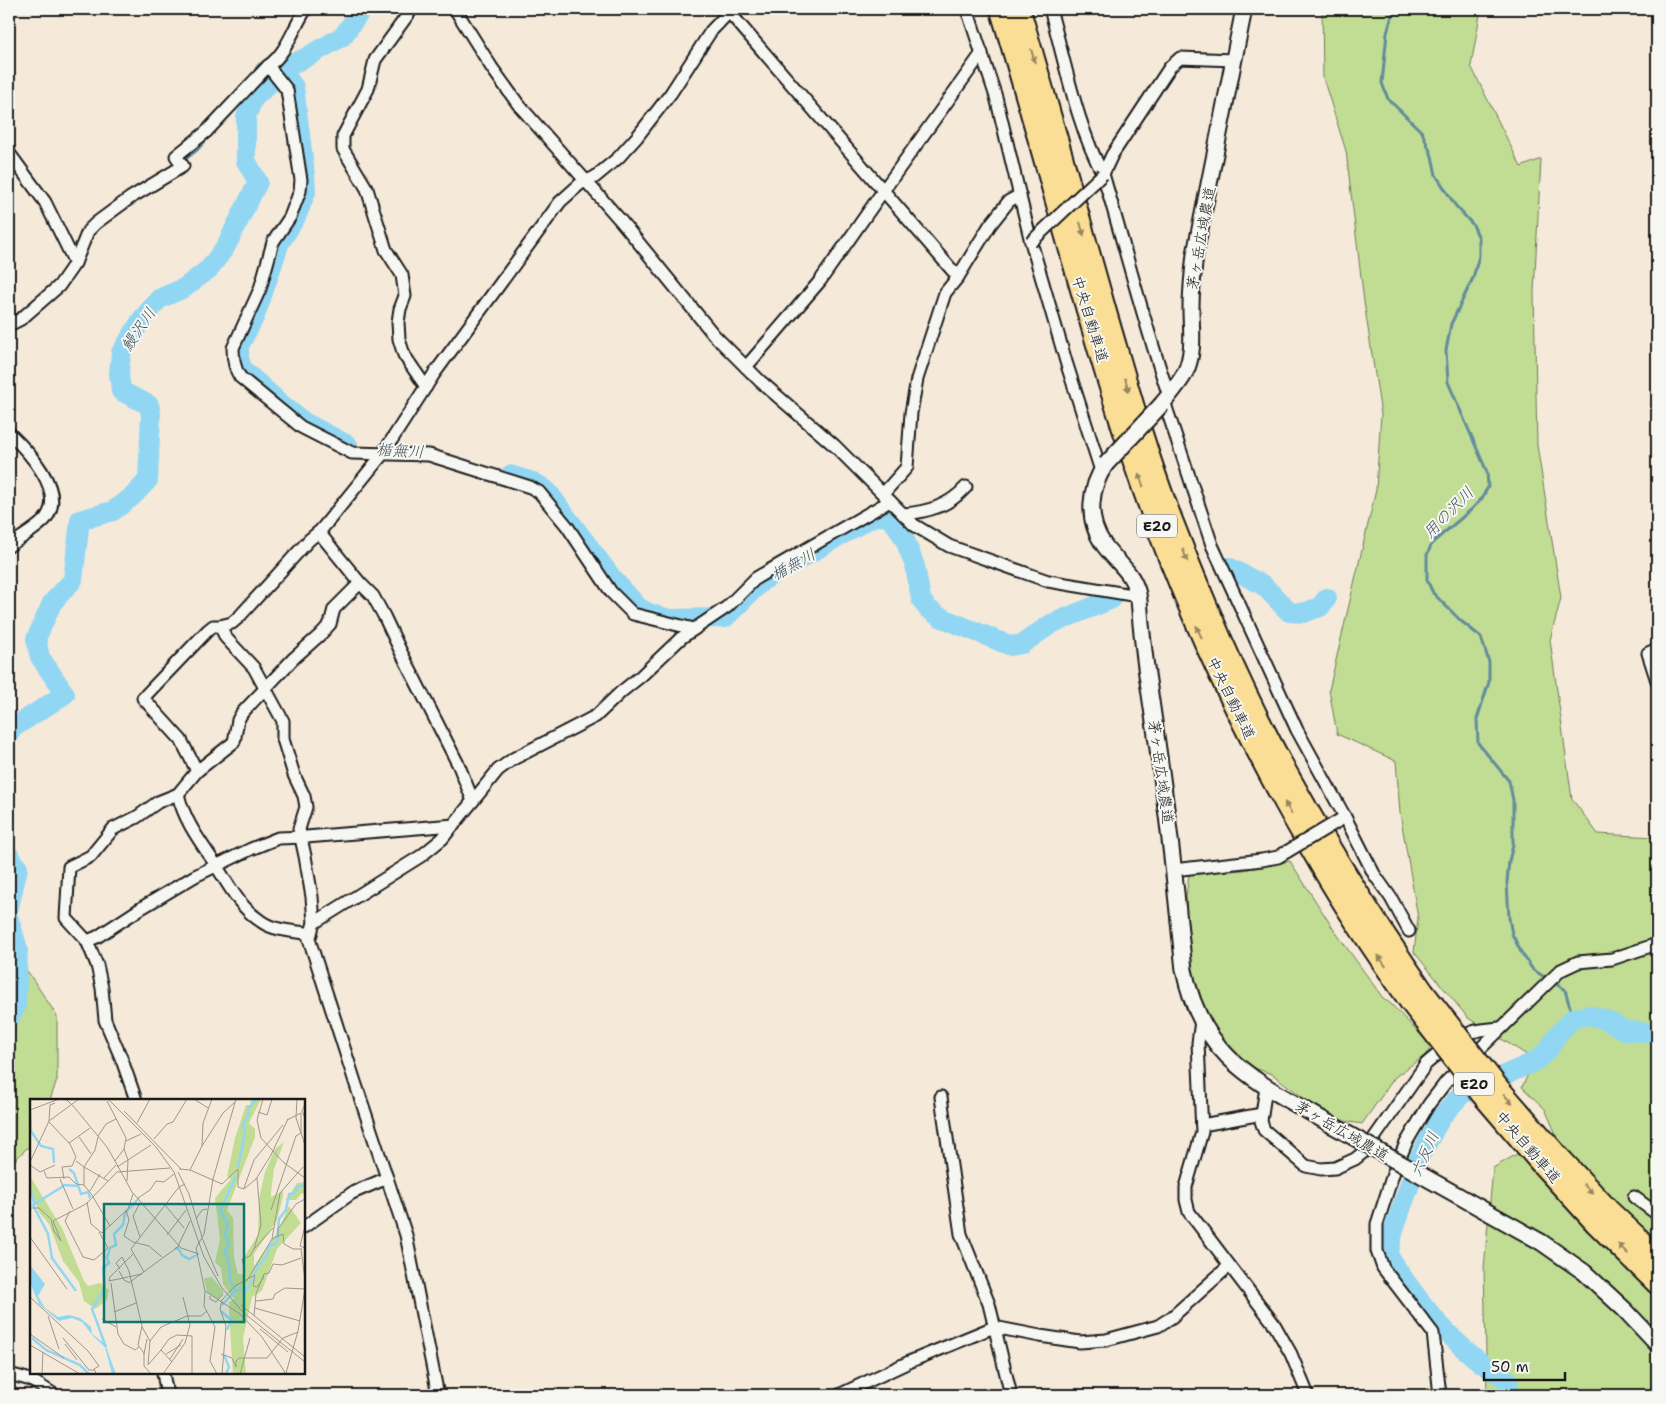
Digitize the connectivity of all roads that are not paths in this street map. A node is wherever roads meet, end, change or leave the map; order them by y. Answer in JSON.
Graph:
{"nodes":[{"id":1,"x":306,"y":9,"type":"edge"},
{"id":2,"x":412,"y":9,"type":"edge"},
{"id":3,"x":455,"y":9,"type":"edge"},
{"id":4,"x":967,"y":9,"type":"edge"},
{"id":5,"x":1001,"y":9,"type":"edge"},
{"id":6,"x":1019,"y":9,"type":"edge"},
{"id":7,"x":1050,"y":9,"type":"edge"},
{"id":8,"x":1244,"y":9,"type":"edge"},
{"id":9,"x":730,"y":10,"type":"edge"},
{"id":10,"x":982,"y":53,"type":"junction"},
{"id":11,"x":1234,"y":60,"type":"junction"},
{"id":12,"x":271,"y":64,"type":"junction"},
{"id":13,"x":9,"y":153,"type":"edge"},
{"id":14,"x":1103,"y":174,"type":"junction"},
{"id":15,"x":586,"y":180,"type":"junction"},
{"id":16,"x":883,"y":191,"type":"junction"},
{"id":17,"x":1020,"y":195,"type":"junction"},
{"id":18,"x":1031,"y":242,"type":"junction"},
{"id":19,"x":75,"y":263,"type":"junction"},
{"id":20,"x":958,"y":277,"type":"junction"},
{"id":21,"x":9,"y":325,"type":"edge"},
{"id":22,"x":746,"y":367,"type":"junction"},
{"id":23,"x":426,"y":387,"type":"junction"},
{"id":24,"x":1165,"y":400,"type":"junction"},
{"id":25,"x":9,"y":433,"type":"edge"},
{"id":26,"x":382,"y":454,"type":"junction"},
{"id":27,"x":1104,"y":467,"type":"junction"},
{"id":28,"x":966,"y":487,"type":"dead end"},
{"id":29,"x":887,"y":498,"type":"junction"},
{"id":30,"x":903,"y":514,"type":"junction"},
{"id":31,"x":320,"y":530,"type":"junction"},
{"id":32,"x":9,"y":546,"type":"edge"},
{"id":33,"x":360,"y":583,"type":"junction"},
{"id":34,"x":1138,"y":596,"type":"junction"},
{"id":35,"x":220,"y":626,"type":"junction"},
{"id":36,"x":698,"y":626,"type":"junction"},
{"id":37,"x":1657,"y":649,"type":"edge"},
{"id":38,"x":1657,"y":681,"type":"edge"},
{"id":39,"x":265,"y":690,"type":"junction"},
{"id":40,"x":197,"y":771,"type":"junction"},
{"id":41,"x":178,"y":794,"type":"junction"},
{"id":42,"x":473,"y":801,"type":"junction"},
{"id":43,"x":1343,"y":818,"type":"junction"},
{"id":44,"x":454,"y":825,"type":"junction"},
{"id":45,"x":301,"y":837,"type":"junction"},
{"id":46,"x":216,"y":866,"type":"junction"},
{"id":47,"x":1173,"y":870,"type":"junction"},
{"id":48,"x":312,"y":928,"type":"junction"},
{"id":49,"x":1409,"y":931,"type":"dead end"},
{"id":50,"x":87,"y":941,"type":"junction"},
{"id":51,"x":1657,"y":944,"type":"edge"},
{"id":52,"x":1417,"y":997,"type":"junction"},
{"id":53,"x":1201,"y":1021,"type":"junction"},
{"id":54,"x":1500,"y":1028,"type":"junction"},
{"id":55,"x":1266,"y":1087,"type":"junction"},
{"id":56,"x":941,"y":1097,"type":"dead end"},
{"id":57,"x":136,"y":1099,"type":"edge"},
{"id":58,"x":1262,"y":1114,"type":"junction"},
{"id":59,"x":1202,"y":1125,"type":"junction"},
{"id":60,"x":1548,"y":1159,"type":"junction"},
{"id":61,"x":387,"y":1178,"type":"junction"},
{"id":62,"x":1634,"y":1197,"type":"dead end"},
{"id":63,"x":1657,"y":1214,"type":"edge"},
{"id":64,"x":305,"y":1226,"type":"edge"},
{"id":65,"x":1657,"y":1256,"type":"edge"},
{"id":66,"x":1229,"y":1266,"type":"junction"},
{"id":67,"x":1657,"y":1283,"type":"edge"},
{"id":68,"x":994,"y":1327,"type":"junction"},
{"id":69,"x":1657,"y":1344,"type":"edge"},
{"id":70,"x":9,"y":1374,"type":"edge"},
{"id":71,"x":163,"y":1374,"type":"edge"},
{"id":72,"x":55,"y":1395,"type":"edge"},
{"id":73,"x":167,"y":1395,"type":"edge"},
{"id":74,"x":438,"y":1395,"type":"edge"},
{"id":75,"x":839,"y":1395,"type":"edge"},
{"id":76,"x":1010,"y":1395,"type":"edge"},
{"id":77,"x":1308,"y":1395,"type":"edge"},
{"id":78,"x":1440,"y":1395,"type":"edge"}],
"edges":[{"from":1,"to":12,"type":"street"},
{"from":2,"to":23,"type":"street"},
{"from":3,"to":15,"type":"street"},
{"from":4,"to":10,"type":"street"},
{"from":52,"to":5,"type":"highway","name":"中央自動車道","number":"E20","one_way":true},
{"from":6,"to":52,"type":"highway","name":"中央自動車道","number":"E20","one_way":true},
{"from":7,"to":14,"type":"street"},
{"from":8,"to":11,"type":"street","name":"茅ヶ岳広域農道"},
{"from":9,"to":15,"type":"street"},
{"from":9,"to":16,"type":"street"},
{"from":10,"to":16,"type":"street"},
{"from":10,"to":17,"type":"street"},
{"from":11,"to":14,"type":"street"},
{"from":11,"to":24,"type":"street","name":"茅ヶ岳広域農道"},
{"from":12,"to":19,"type":"street"},
{"from":12,"to":26,"type":"street"},
{"from":13,"to":19,"type":"street"},
{"from":14,"to":18,"type":"street","bridge":true},
{"from":14,"to":24,"type":"street"},
{"from":15,"to":22,"type":"street"},
{"from":15,"to":23,"type":"street"},
{"from":16,"to":20,"type":"street"},
{"from":16,"to":22,"type":"street"},
{"from":17,"to":18,"type":"street"},
{"from":17,"to":20,"type":"street"},
{"from":18,"to":27,"type":"street"},
{"from":19,"to":21,"type":"street"},
{"from":20,"to":29,"type":"street"},
{"from":22,"to":29,"type":"street"},
{"from":23,"to":26,"type":"street"},
{"from":24,"to":27,"type":"street","name":"茅ヶ岳広域農道","bridge":true},
{"from":24,"to":43,"type":"street"},
{"from":25,"to":32,"type":"street"},
{"from":26,"to":31,"type":"street"},
{"from":26,"to":36,"type":"street"},
{"from":27,"to":34,"type":"street","name":"茅ヶ岳広域農道"},
{"from":28,"to":30,"type":"street"},
{"from":29,"to":30,"type":"street"},
{"from":29,"to":36,"type":"street"},
{"from":30,"to":34,"type":"street"},
{"from":31,"to":33,"type":"street"},
{"from":31,"to":35,"type":"street"},
{"from":33,"to":39,"type":"street"},
{"from":33,"to":42,"type":"street"},
{"from":34,"to":47,"type":"street","name":"茅ヶ岳広域農道"},
{"from":35,"to":39,"type":"street"},
{"from":35,"to":40,"type":"street"},
{"from":36,"to":42,"type":"street"},
{"from":37,"to":38,"type":"street"},
{"from":39,"to":40,"type":"street"},
{"from":39,"to":45,"type":"street"},
{"from":40,"to":41,"type":"street"},
{"from":41,"to":46,"type":"street"},
{"from":41,"to":50,"type":"street"},
{"from":42,"to":44,"type":"street"},
{"from":43,"to":47,"type":"street","bridge":true},
{"from":43,"to":49,"type":"street"},
{"from":44,"to":45,"type":"street"},
{"from":44,"to":48,"type":"street"},
{"from":45,"to":46,"type":"street"},
{"from":45,"to":48,"type":"street"},
{"from":46,"to":48,"type":"street"},
{"from":46,"to":50,"type":"street"},
{"from":47,"to":53,"type":"street","name":"茅ヶ岳広域農道"},
{"from":48,"to":61,"type":"street"},
{"from":50,"to":57,"type":"street"},
{"from":51,"to":54,"type":"street"},
{"from":52,"to":60,"type":"highway","name":"中央自動車道","number":"E20","bridge":true},
{"from":53,"to":55,"type":"street","name":"茅ヶ岳広域農道"},
{"from":53,"to":59,"type":"street"},
{"from":54,"to":58,"type":"street"},
{"from":54,"to":78,"type":"street"},
{"from":55,"to":58,"type":"street"},
{"from":55,"to":69,"type":"street","name":"茅ヶ岳広域農道","bridge":true},
{"from":56,"to":68,"type":"street"},
{"from":58,"to":59,"type":"street"},
{"from":59,"to":66,"type":"street"},
{"from":60,"to":65,"type":"highway","name":"中央自動車道","number":"E20","one_way":true},
{"from":67,"to":60,"type":"highway","name":"中央自動車道","number":"E20","one_way":true},
{"from":61,"to":64,"type":"street"},
{"from":61,"to":74,"type":"street"},
{"from":62,"to":63,"type":"street"},
{"from":66,"to":68,"type":"street"},
{"from":66,"to":77,"type":"street"},
{"from":68,"to":75,"type":"street"},
{"from":68,"to":76,"type":"street"},
{"from":70,"to":72,"type":"street"},
{"from":71,"to":73,"type":"street"}]}
